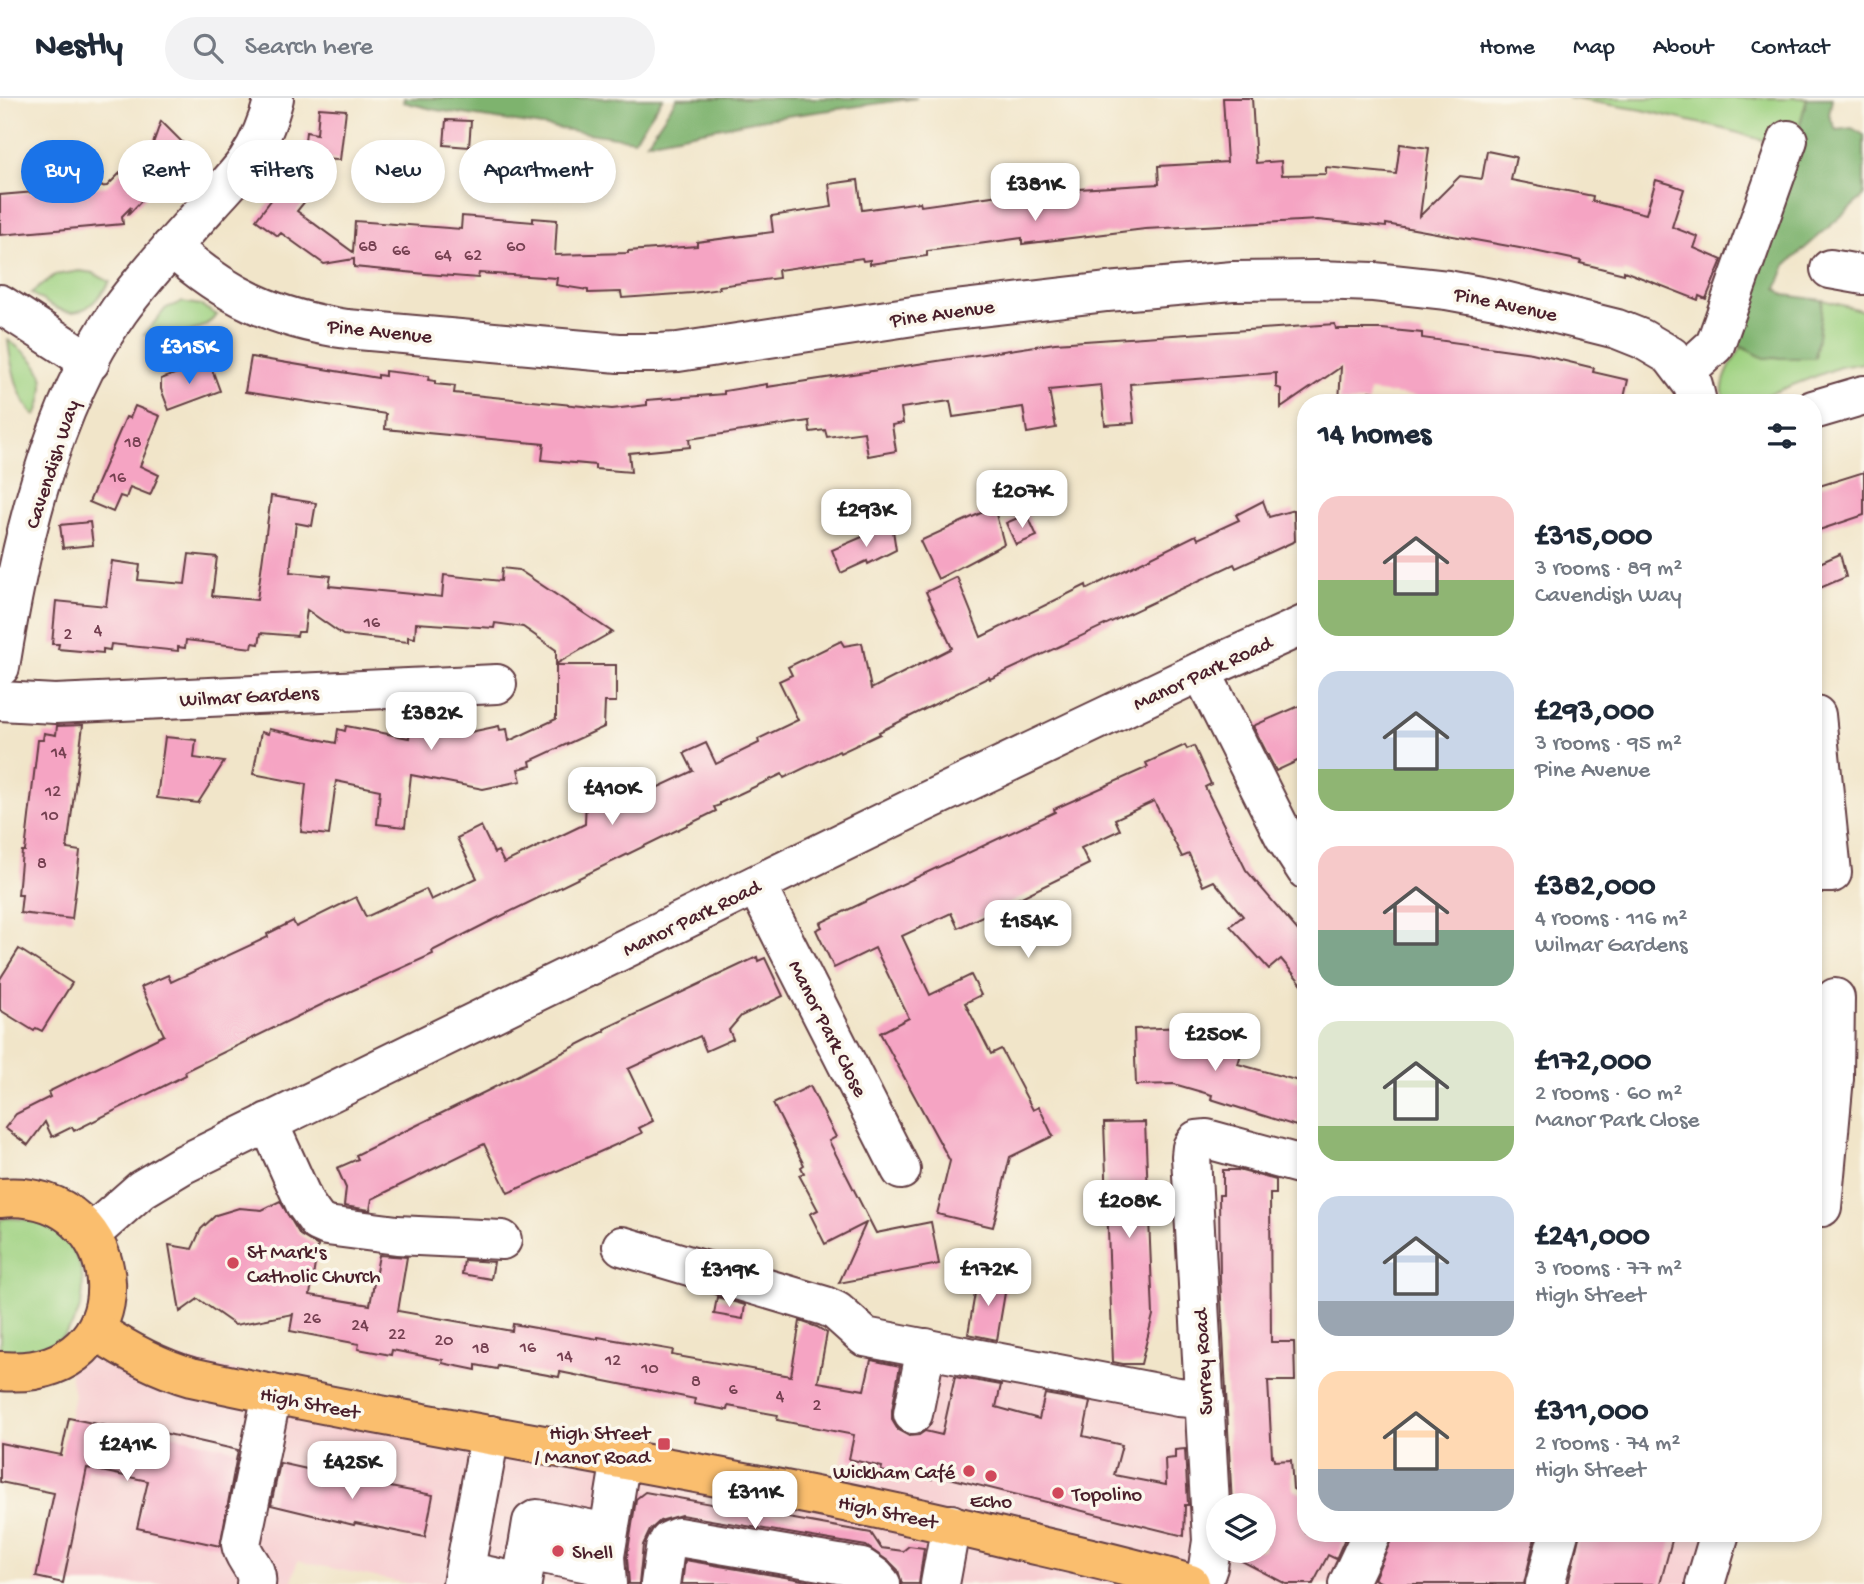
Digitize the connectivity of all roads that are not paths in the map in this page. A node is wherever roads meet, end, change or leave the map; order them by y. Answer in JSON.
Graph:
{"nodes":[{"id":1,"x":274,"y":98,"type":"edge"},
{"id":2,"x":1788,"y":140,"type":"dead end"},
{"id":3,"x":172,"y":247,"type":"junction"},
{"id":4,"x":0,"y":304,"type":"edge"},
{"id":5,"x":90,"y":362,"type":"junction"},
{"id":6,"x":1691,"y":387,"type":"edge"},
{"id":7,"x":1864,"y":395,"type":"edge"},
{"id":8,"x":1822,"y":407,"type":"edge"},
{"id":9,"x":1297,"y":628,"type":"edge"},
{"id":10,"x":0,"y":667,"type":"edge"},
{"id":11,"x":1201,"y":671,"type":"junction"},
{"id":12,"x":497,"y":684,"type":"dead end"},
{"id":13,"x":0,"y":701,"type":"edge"},
{"id":14,"x":1822,"y":774,"type":"edge"},
{"id":15,"x":1297,"y":856,"type":"edge"},
{"id":16,"x":1822,"y":873,"type":"edge"},
{"id":17,"x":756,"y":885,"type":"junction"},
{"id":18,"x":1835,"y":998,"type":"dead end"},
{"id":19,"x":1823,"y":1077,"type":"edge"},
{"id":20,"x":268,"y":1122,"type":"junction"},
{"id":21,"x":1297,"y":1164,"type":"edge"},
{"id":22,"x":901,"y":1170,"type":"dead end"},
{"id":23,"x":0,"y":1198,"type":"edge"},
{"id":24,"x":1822,"y":1206,"type":"dead end"},
{"id":25,"x":91,"y":1234,"type":"junction"},
{"id":26,"x":502,"y":1240,"type":"dead end"},
{"id":27,"x":622,"y":1246,"type":"dead end"},
{"id":28,"x":97,"y":1331,"type":"junction"},
{"id":29,"x":926,"y":1348,"type":"junction"},
{"id":30,"x":0,"y":1371,"type":"edge"},
{"id":31,"x":272,"y":1394,"type":"junction"},
{"id":32,"x":1205,"y":1399,"type":"junction"},
{"id":33,"x":913,"y":1414,"type":"dead end"},
{"id":34,"x":490,"y":1435,"type":"junction"},
{"id":35,"x":621,"y":1458,"type":"junction"},
{"id":36,"x":951,"y":1524,"type":"junction"},
{"id":37,"x":1368,"y":1542,"type":"edge"},
{"id":38,"x":1557,"y":1542,"type":"edge"},
{"id":39,"x":1717,"y":1542,"type":"edge"},
{"id":40,"x":605,"y":1567,"type":"edge"},
{"id":41,"x":526,"y":1573,"type":"edge"},
{"id":42,"x":463,"y":1577,"type":"edge"},
{"id":43,"x":1132,"y":1577,"type":"edge"},
{"id":44,"x":256,"y":1584,"type":"edge"},
{"id":45,"x":660,"y":1584,"type":"edge"},
{"id":46,"x":881,"y":1584,"type":"edge"},
{"id":47,"x":940,"y":1584,"type":"edge"},
{"id":48,"x":1190,"y":1584,"type":"edge"},
{"id":49,"x":1202,"y":1584,"type":"edge"},
{"id":50,"x":1348,"y":1584,"type":"edge"},
{"id":51,"x":1545,"y":1584,"type":"edge"},
{"id":52,"x":1705,"y":1584,"type":"edge"}],
"edges":[{"from":1,"to":3,"type":"street","name":"Cavendish Way"},
{"from":2,"to":6,"type":"street"},
{"from":3,"to":5,"type":"street","name":"Cavendish Way"},
{"from":3,"to":6,"type":"street","name":"Pine Avenue"},
{"from":4,"to":5,"type":"street"},
{"from":5,"to":10,"type":"street","name":"Cavendish Way"},
{"from":7,"to":8,"type":"street"},
{"from":9,"to":11,"type":"street","name":"Manor Park Road"},
{"from":11,"to":15,"type":"street"},
{"from":11,"to":17,"type":"street","name":"Manor Park Road"},
{"from":12,"to":13,"type":"street","name":"Wilmar Gardens"},
{"from":14,"to":16,"type":"street"},
{"from":17,"to":20,"type":"street","name":"Manor Park Road"},
{"from":17,"to":22,"type":"street","name":"Manor Park Close"},
{"from":18,"to":19,"type":"street"},
{"from":19,"to":24,"type":"street"},
{"from":20,"to":25,"type":"street","name":"Manor Park Road"},
{"from":20,"to":26,"type":"street"},
{"from":21,"to":32,"type":"street","name":"Surrey Road"},
{"from":23,"to":25,"type":"highway"},
{"from":25,"to":28,"type":"highway"},
{"from":27,"to":29,"type":"street"},
{"from":28,"to":30,"type":"highway"},
{"from":28,"to":31,"type":"highway","name":"High Street"},
{"from":29,"to":32,"type":"street"},
{"from":29,"to":33,"type":"street"},
{"from":31,"to":34,"type":"highway","name":"High Street"},
{"from":31,"to":44,"type":"street"},
{"from":32,"to":49,"type":"street","name":"Surrey Road"},
{"from":34,"to":35,"type":"highway","name":"High Street"},
{"from":34,"to":42,"type":"street"},
{"from":35,"to":36,"type":"highway","name":"High Street"},
{"from":35,"to":40,"type":"street"},
{"from":36,"to":43,"type":"highway","name":"High Street"},
{"from":36,"to":47,"type":"street"},
{"from":37,"to":50,"type":"street"},
{"from":38,"to":51,"type":"street"},
{"from":39,"to":52,"type":"street"},
{"from":40,"to":41,"type":"street"},
{"from":41,"to":42,"type":"street"},
{"from":43,"to":48,"type":"highway","name":"High Street"},
{"from":45,"to":46,"type":"street"}]}
